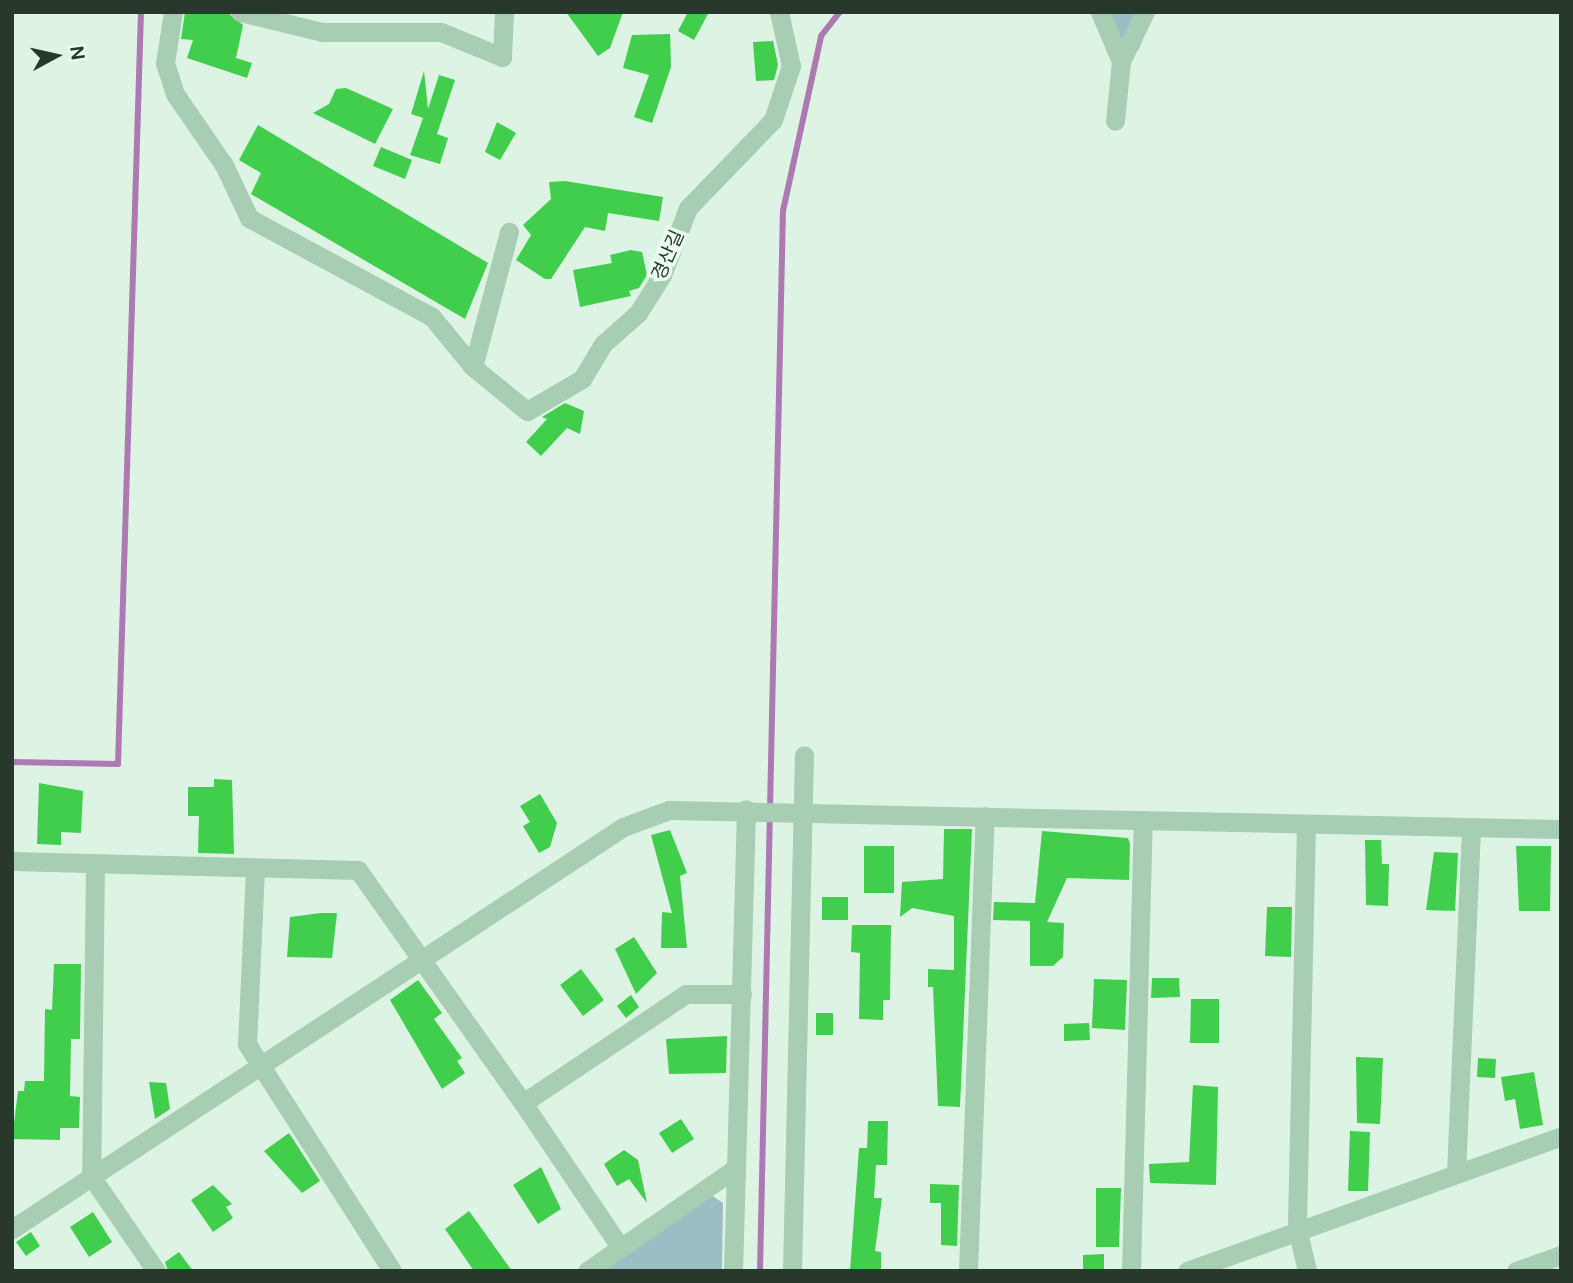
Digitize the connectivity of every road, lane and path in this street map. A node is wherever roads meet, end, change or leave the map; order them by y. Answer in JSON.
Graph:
{"nodes":[{"id":1,"x":173,"y":12,"type":"edge"},
{"id":2,"x":240,"y":12,"type":"edge"},
{"id":3,"x":504,"y":12,"type":"edge"},
{"id":4,"x":779,"y":12,"type":"edge"},
{"id":5,"x":1100,"y":12,"type":"edge"},
{"id":6,"x":1145,"y":12,"type":"edge"},
{"id":7,"x":1121,"y":61,"type":"junction"},
{"id":8,"x":1115,"y":121,"type":"dead end"},
{"id":9,"x":509,"y":232,"type":"dead end"},
{"id":10,"x":473,"y":367,"type":"junction"},
{"id":11,"x":804,"y":755,"type":"dead end"},
{"id":12,"x":804,"y":809,"type":"junction"},
{"id":13,"x":746,"y":810,"type":"junction"},
{"id":14,"x":985,"y":816,"type":"junction"},
{"id":15,"x":1143,"y":821,"type":"junction"},
{"id":16,"x":1306,"y":825,"type":"junction"},
{"id":17,"x":1471,"y":829,"type":"junction"},
{"id":18,"x":1561,"y":829,"type":"edge"},
{"id":19,"x":12,"y":861,"type":"edge"},
{"id":20,"x":95,"y":864,"type":"junction"},
{"id":21,"x":255,"y":869,"type":"junction"},
{"id":22,"x":422,"y":957,"type":"junction"},
{"id":23,"x":742,"y":994,"type":"junction"},
{"id":24,"x":257,"y":1067,"type":"junction"},
{"id":25,"x":523,"y":1103,"type":"junction"},
{"id":26,"x":1561,"y":1136,"type":"edge"},
{"id":27,"x":736,"y":1168,"type":"junction"},
{"id":28,"x":1456,"y":1173,"type":"junction"},
{"id":29,"x":91,"y":1176,"type":"junction"},
{"id":30,"x":12,"y":1228,"type":"edge"},
{"id":31,"x":1297,"y":1228,"type":"junction"},
{"id":32,"x":620,"y":1247,"type":"junction"},
{"id":33,"x":1561,"y":1255,"type":"edge"},
{"id":34,"x":156,"y":1271,"type":"edge"},
{"id":35,"x":392,"y":1271,"type":"edge"},
{"id":36,"x":587,"y":1271,"type":"edge"},
{"id":37,"x":733,"y":1271,"type":"edge"},
{"id":38,"x":792,"y":1271,"type":"edge"},
{"id":39,"x":968,"y":1271,"type":"edge"},
{"id":40,"x":1131,"y":1271,"type":"edge"},
{"id":41,"x":1187,"y":1271,"type":"edge"},
{"id":42,"x":1307,"y":1271,"type":"edge"},
{"id":43,"x":1516,"y":1271,"type":"edge"}],
"edges":[{"from":1,"to":10,"type":"street","name":"경산길"},
{"from":2,"to":3,"type":"street"},
{"from":4,"to":10,"type":"street","name":"경산길"},
{"from":5,"to":7,"type":"street"},
{"from":6,"to":7,"type":"street"},
{"from":7,"to":8,"type":"street"},
{"from":9,"to":10,"type":"street"},
{"from":11,"to":12,"type":"street"},
{"from":12,"to":13,"type":"street"},
{"from":12,"to":14,"type":"street"},
{"from":12,"to":38,"type":"street"},
{"from":13,"to":22,"type":"street"},
{"from":13,"to":23,"type":"street"},
{"from":14,"to":15,"type":"street"},
{"from":14,"to":39,"type":"street"},
{"from":15,"to":16,"type":"street"},
{"from":15,"to":40,"type":"street"},
{"from":16,"to":17,"type":"street"},
{"from":16,"to":31,"type":"street"},
{"from":17,"to":18,"type":"street"},
{"from":17,"to":28,"type":"street"},
{"from":19,"to":20,"type":"street"},
{"from":20,"to":21,"type":"street"},
{"from":20,"to":29,"type":"street"},
{"from":21,"to":22,"type":"street"},
{"from":21,"to":24,"type":"street"},
{"from":22,"to":24,"type":"street"},
{"from":22,"to":25,"type":"street"},
{"from":23,"to":25,"type":"street"},
{"from":23,"to":27,"type":"street"},
{"from":24,"to":29,"type":"street"},
{"from":24,"to":35,"type":"street"},
{"from":25,"to":32,"type":"street"},
{"from":26,"to":28,"type":"street"},
{"from":27,"to":32,"type":"street"},
{"from":27,"to":37,"type":"street"},
{"from":28,"to":31,"type":"street"},
{"from":29,"to":30,"type":"street"},
{"from":29,"to":34,"type":"street"},
{"from":31,"to":41,"type":"street"},
{"from":31,"to":42,"type":"street"},
{"from":32,"to":36,"type":"street"},
{"from":33,"to":43,"type":"street"}]}
